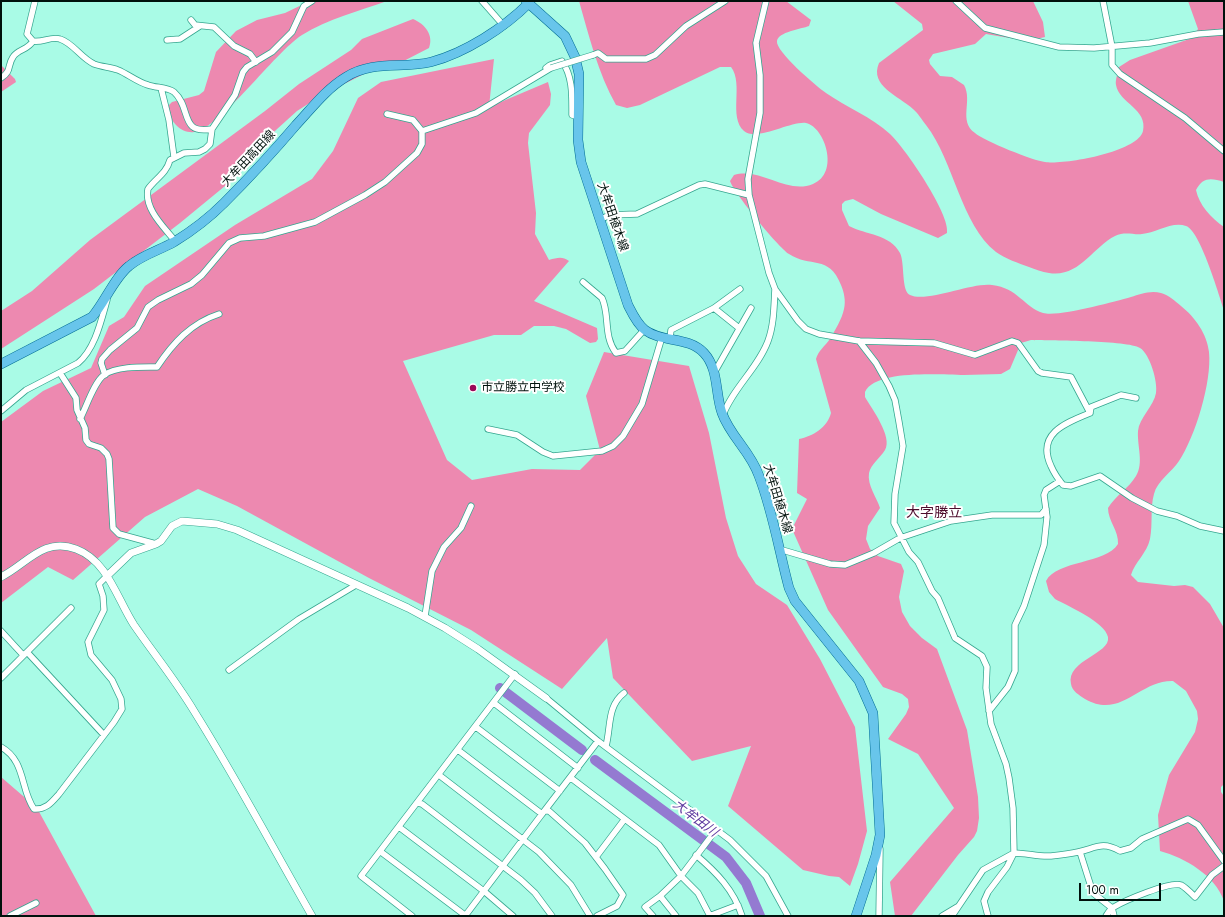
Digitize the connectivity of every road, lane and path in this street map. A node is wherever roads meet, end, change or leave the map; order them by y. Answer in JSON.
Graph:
{"nodes":[{"id":1,"x":35,"y":1,"type":"edge"},
{"id":2,"x":312,"y":1,"type":"edge"},
{"id":3,"x":482,"y":1,"type":"edge"},
{"id":4,"x":725,"y":1,"type":"edge"},
{"id":5,"x":766,"y":1,"type":"edge"},
{"id":6,"x":956,"y":1,"type":"edge"},
{"id":7,"x":1103,"y":1,"type":"edge"},
{"id":8,"x":527,"y":2,"type":"edge"},
{"id":9,"x":191,"y":20,"type":"dead end"},
{"id":10,"x":200,"y":26,"type":"junction"},
{"id":11,"x":504,"y":26,"type":"junction"},
{"id":12,"x":1224,"y":32,"type":"edge"},
{"id":13,"x":167,"y":40,"type":"dead end"},
{"id":14,"x":33,"y":41,"type":"junction"},
{"id":15,"x":1112,"y":47,"type":"junction"},
{"id":16,"x":256,"y":62,"type":"junction"},
{"id":17,"x":543,"y":71,"type":"junction"},
{"id":18,"x":1,"y":78,"type":"edge"},
{"id":19,"x":161,"y":88,"type":"junction"},
{"id":20,"x":387,"y":114,"type":"dead end"},
{"id":21,"x":579,"y":117,"type":"junction"},
{"id":22,"x":212,"y":129,"type":"junction"},
{"id":23,"x":422,"y":131,"type":"junction"},
{"id":24,"x":1224,"y":151,"type":"edge"},
{"id":25,"x":174,"y":157,"type":"junction"},
{"id":26,"x":749,"y":195,"type":"junction"},
{"id":27,"x":601,"y":219,"type":"junction"},
{"id":28,"x":175,"y":241,"type":"junction"},
{"id":29,"x":583,"y":282,"type":"dead end"},
{"id":30,"x":740,"y":289,"type":"dead end"},
{"id":31,"x":775,"y":289,"type":"junction"},
{"id":32,"x":108,"y":296,"type":"junction"},
{"id":33,"x":714,"y":308,"type":"junction"},
{"id":34,"x":751,"y":308,"type":"dead end"},
{"id":35,"x":219,"y":314,"type":"dead end"},
{"id":36,"x":739,"y":328,"type":"junction"},
{"id":37,"x":644,"y":330,"type":"junction"},
{"id":38,"x":666,"y":337,"type":"junction"},
{"id":39,"x":859,"y":341,"type":"junction"},
{"id":40,"x":1,"y":364,"type":"edge"},
{"id":41,"x":60,"y":373,"type":"junction"},
{"id":42,"x":714,"y":373,"type":"junction"},
{"id":43,"x":105,"y":374,"type":"junction"},
{"id":44,"x":1136,"y":398,"type":"dead end"},
{"id":45,"x":1,"y":410,"type":"edge"},
{"id":46,"x":1090,"y":413,"type":"junction"},
{"id":47,"x":723,"y":415,"type":"junction"},
{"id":48,"x":80,"y":419,"type":"junction"},
{"id":49,"x":488,"y":429,"type":"dead end"},
{"id":50,"x":1060,"y":481,"type":"junction"},
{"id":51,"x":471,"y":506,"type":"dead end"},
{"id":52,"x":1046,"y":509,"type":"junction"},
{"id":53,"x":1224,"y":531,"type":"edge"},
{"id":54,"x":900,"y":538,"type":"junction"},
{"id":55,"x":156,"y":544,"type":"junction"},
{"id":56,"x":779,"y":549,"type":"junction"},
{"id":57,"x":107,"y":576,"type":"junction"},
{"id":58,"x":1,"y":577,"type":"edge"},
{"id":59,"x":356,"y":585,"type":"junction"},
{"id":60,"x":71,"y":608,"type":"dead end"},
{"id":61,"x":425,"y":616,"type":"junction"},
{"id":62,"x":1,"y":631,"type":"edge"},
{"id":63,"x":25,"y":653,"type":"junction"},
{"id":64,"x":229,"y":670,"type":"dead end"},
{"id":65,"x":516,"y":674,"type":"junction"},
{"id":66,"x":1,"y":678,"type":"edge"},
{"id":67,"x":624,"y":693,"type":"dead end"},
{"id":68,"x":546,"y":698,"type":"joint"},
{"id":69,"x":494,"y":703,"type":"junction"},
{"id":70,"x":989,"y":711,"type":"junction"},
{"id":71,"x":476,"y":727,"type":"junction"},
{"id":72,"x":104,"y":735,"type":"junction"},
{"id":73,"x":598,"y":742,"type":"junction"},
{"id":74,"x":606,"y":746,"type":"junction"},
{"id":75,"x":1,"y":747,"type":"edge"},
{"id":76,"x":458,"y":750,"type":"junction"},
{"id":77,"x":578,"y":768,"type":"junction"},
{"id":78,"x":439,"y":775,"type":"junction"},
{"id":79,"x":571,"y":778,"type":"junction"},
{"id":80,"x":560,"y":791,"type":"junction"},
{"id":81,"x":418,"y":803,"type":"junction"},
{"id":82,"x":544,"y":813,"type":"junction"},
{"id":83,"x":878,"y":817,"type":"junction"},
{"id":84,"x":624,"y":820,"type":"junction"},
{"id":85,"x":399,"y":827,"type":"junction"},
{"id":86,"x":716,"y":830,"type":"junction"},
{"id":87,"x":523,"y":839,"type":"junction"},
{"id":88,"x":381,"y":852,"type":"junction"},
{"id":89,"x":1080,"y":852,"type":"junction"},
{"id":90,"x":1014,"y":853,"type":"junction"},
{"id":91,"x":696,"y":855,"type":"junction"},
{"id":92,"x":596,"y":857,"type":"junction"},
{"id":93,"x":1224,"y":861,"type":"edge"},
{"id":94,"x":503,"y":866,"type":"junction"},
{"id":95,"x":1224,"y":866,"type":"edge"},
{"id":96,"x":680,"y":876,"type":"junction"},
{"id":97,"x":485,"y":892,"type":"junction"},
{"id":98,"x":660,"y":896,"type":"junction"},
{"id":99,"x":36,"y":903,"type":"dead end"},
{"id":100,"x":738,"y":904,"type":"junction"},
{"id":101,"x":959,"y":906,"type":"junction"},
{"id":102,"x":1112,"y":908,"type":"junction"},
{"id":103,"x":10,"y":916,"type":"edge"},
{"id":104,"x":312,"y":916,"type":"edge"},
{"id":105,"x":412,"y":916,"type":"edge"},
{"id":106,"x":466,"y":916,"type":"edge"},
{"id":107,"x":512,"y":916,"type":"edge"},
{"id":108,"x":552,"y":916,"type":"edge"},
{"id":109,"x":590,"y":916,"type":"edge"},
{"id":110,"x":597,"y":916,"type":"edge"},
{"id":111,"x":653,"y":916,"type":"edge"},
{"id":112,"x":676,"y":916,"type":"edge"},
{"id":113,"x":710,"y":916,"type":"edge"},
{"id":114,"x":742,"y":916,"type":"edge"},
{"id":115,"x":788,"y":916,"type":"edge"},
{"id":116,"x":856,"y":916,"type":"edge"},
{"id":117,"x":879,"y":916,"type":"edge"},
{"id":118,"x":942,"y":916,"type":"edge"},
{"id":119,"x":952,"y":916,"type":"edge"},
{"id":120,"x":988,"y":916,"type":"edge"},
{"id":121,"x":1106,"y":916,"type":"edge"},
{"id":122,"x":1114,"y":916,"type":"edge"}],
"edges":[{"from":1,"to":14,"type":"street"},
{"from":2,"to":16,"type":"street"},
{"from":3,"to":11,"type":"street"},
{"from":4,"to":17,"type":"street","bridge":true},
{"from":5,"to":26,"type":"street"},
{"from":6,"to":15,"type":"street"},
{"from":7,"to":15,"type":"street"},
{"from":8,"to":11,"type":"main road","name":"大牟田高田線"},
{"from":8,"to":21,"type":"main road","name":"大牟田植木線"},
{"from":9,"to":10,"type":"street"},
{"from":10,"to":13,"type":"street"},
{"from":10,"to":16,"type":"street"},
{"from":11,"to":28,"type":"main road","name":"大牟田高田線"},
{"from":12,"to":15,"type":"street"},
{"from":14,"to":18,"type":"street"},
{"from":14,"to":19,"type":"street"},
{"from":15,"to":24,"type":"street"},
{"from":16,"to":22,"type":"street"},
{"from":17,"to":21,"type":"street"},
{"from":17,"to":23,"type":"street"},
{"from":19,"to":22,"type":"street"},
{"from":19,"to":25,"type":"street"},
{"from":20,"to":23,"type":"street"},
{"from":21,"to":27,"type":"main road","name":"大牟田植木線"},
{"from":22,"to":25,"type":"street"},
{"from":23,"to":43,"type":"street"},
{"from":25,"to":28,"type":"street"},
{"from":26,"to":27,"type":"street"},
{"from":26,"to":31,"type":"street"},
{"from":27,"to":37,"type":"main road","name":"大牟田植木線"},
{"from":28,"to":32,"type":"main road","name":"大牟田高田線"},
{"from":29,"to":37,"type":"street"},
{"from":30,"to":33,"type":"street"},
{"from":31,"to":39,"type":"street"},
{"from":31,"to":47,"type":"street"},
{"from":32,"to":40,"type":"main road","name":"大牟田高田線"},
{"from":32,"to":41,"type":"street"},
{"from":33,"to":36,"type":"street"},
{"from":33,"to":38,"type":"street"},
{"from":34,"to":36,"type":"street"},
{"from":35,"to":43,"type":"street"},
{"from":36,"to":42,"type":"street"},
{"from":37,"to":38,"type":"main road","name":"大牟田植木線"},
{"from":38,"to":42,"type":"main road","name":"大牟田植木線"},
{"from":38,"to":49,"type":"street"},
{"from":39,"to":46,"type":"street"},
{"from":39,"to":54,"type":"street"},
{"from":41,"to":45,"type":"street"},
{"from":41,"to":48,"type":"street"},
{"from":42,"to":47,"type":"main road","name":"大牟田植木線"},
{"from":43,"to":48,"type":"street"},
{"from":44,"to":46,"type":"street"},
{"from":46,"to":50,"type":"street"},
{"from":47,"to":56,"type":"main road","name":"大牟田植木線"},
{"from":48,"to":55,"type":"street"},
{"from":50,"to":52,"type":"street"},
{"from":50,"to":53,"type":"street"},
{"from":51,"to":61,"type":"street"},
{"from":52,"to":54,"type":"street"},
{"from":52,"to":70,"type":"street"},
{"from":54,"to":56,"type":"street"},
{"from":54,"to":70,"type":"street"},
{"from":55,"to":57,"type":"street"},
{"from":55,"to":59,"type":"street"},
{"from":56,"to":83,"type":"main road","name":"大牟田植木線"},
{"from":57,"to":58,"type":"street"},
{"from":57,"to":72,"type":"street"},
{"from":57,"to":104,"type":"street"},
{"from":59,"to":61,"type":"street"},
{"from":59,"to":64,"type":"street"},
{"from":60,"to":63,"type":"street"},
{"from":61,"to":65,"type":"street"},
{"from":62,"to":63,"type":"street"},
{"from":63,"to":66,"type":"street"},
{"from":63,"to":72,"type":"street"},
{"from":65,"to":68,"type":"street"},
{"from":65,"to":69,"type":"street"},
{"from":67,"to":74,"type":"street"},
{"from":68,"to":73,"type":"street"},
{"from":69,"to":71,"type":"street"},
{"from":69,"to":77,"type":"street"},
{"from":70,"to":90,"type":"street"},
{"from":71,"to":76,"type":"street"},
{"from":71,"to":80,"type":"street"},
{"from":72,"to":75,"type":"street"},
{"from":73,"to":74,"type":"street"},
{"from":73,"to":77,"type":"street"},
{"from":74,"to":86,"type":"street"},
{"from":76,"to":78,"type":"street"},
{"from":76,"to":82,"type":"street"},
{"from":77,"to":79,"type":"street"},
{"from":78,"to":81,"type":"street"},
{"from":78,"to":87,"type":"street"},
{"from":79,"to":80,"type":"street"},
{"from":79,"to":84,"type":"street"},
{"from":80,"to":82,"type":"street"},
{"from":81,"to":85,"type":"street"},
{"from":81,"to":94,"type":"street"},
{"from":82,"to":87,"type":"street"},
{"from":82,"to":92,"type":"street"},
{"from":83,"to":116,"type":"main road","name":"大牟田植木線"},
{"from":83,"to":117,"type":"street"},
{"from":84,"to":92,"type":"street"},
{"from":84,"to":96,"type":"street"},
{"from":85,"to":88,"type":"street"},
{"from":85,"to":97,"type":"street"},
{"from":86,"to":91,"type":"street"},
{"from":86,"to":115,"type":"street"},
{"from":87,"to":94,"type":"street"},
{"from":87,"to":109,"type":"street"},
{"from":88,"to":105,"type":"street"},
{"from":88,"to":106,"type":"street"},
{"from":89,"to":90,"type":"street"},
{"from":89,"to":93,"type":"street"},
{"from":89,"to":102,"type":"street"},
{"from":90,"to":101,"type":"street"},
{"from":90,"to":120,"type":"street"},
{"from":91,"to":96,"type":"street"},
{"from":91,"to":100,"type":"street"},
{"from":92,"to":110,"type":"street"},
{"from":94,"to":97,"type":"street"},
{"from":94,"to":108,"type":"street"},
{"from":95,"to":102,"type":"street"},
{"from":96,"to":98,"type":"street"},
{"from":96,"to":113,"type":"street"},
{"from":97,"to":106,"type":"street"},
{"from":97,"to":107,"type":"street"},
{"from":98,"to":111,"type":"street"},
{"from":98,"to":112,"type":"street"},
{"from":99,"to":103,"type":"street"},
{"from":100,"to":113,"type":"street"},
{"from":100,"to":114,"type":"street"},
{"from":101,"to":118,"type":"street"},
{"from":101,"to":119,"type":"street"},
{"from":102,"to":121,"type":"street"},
{"from":102,"to":122,"type":"street"}]}
